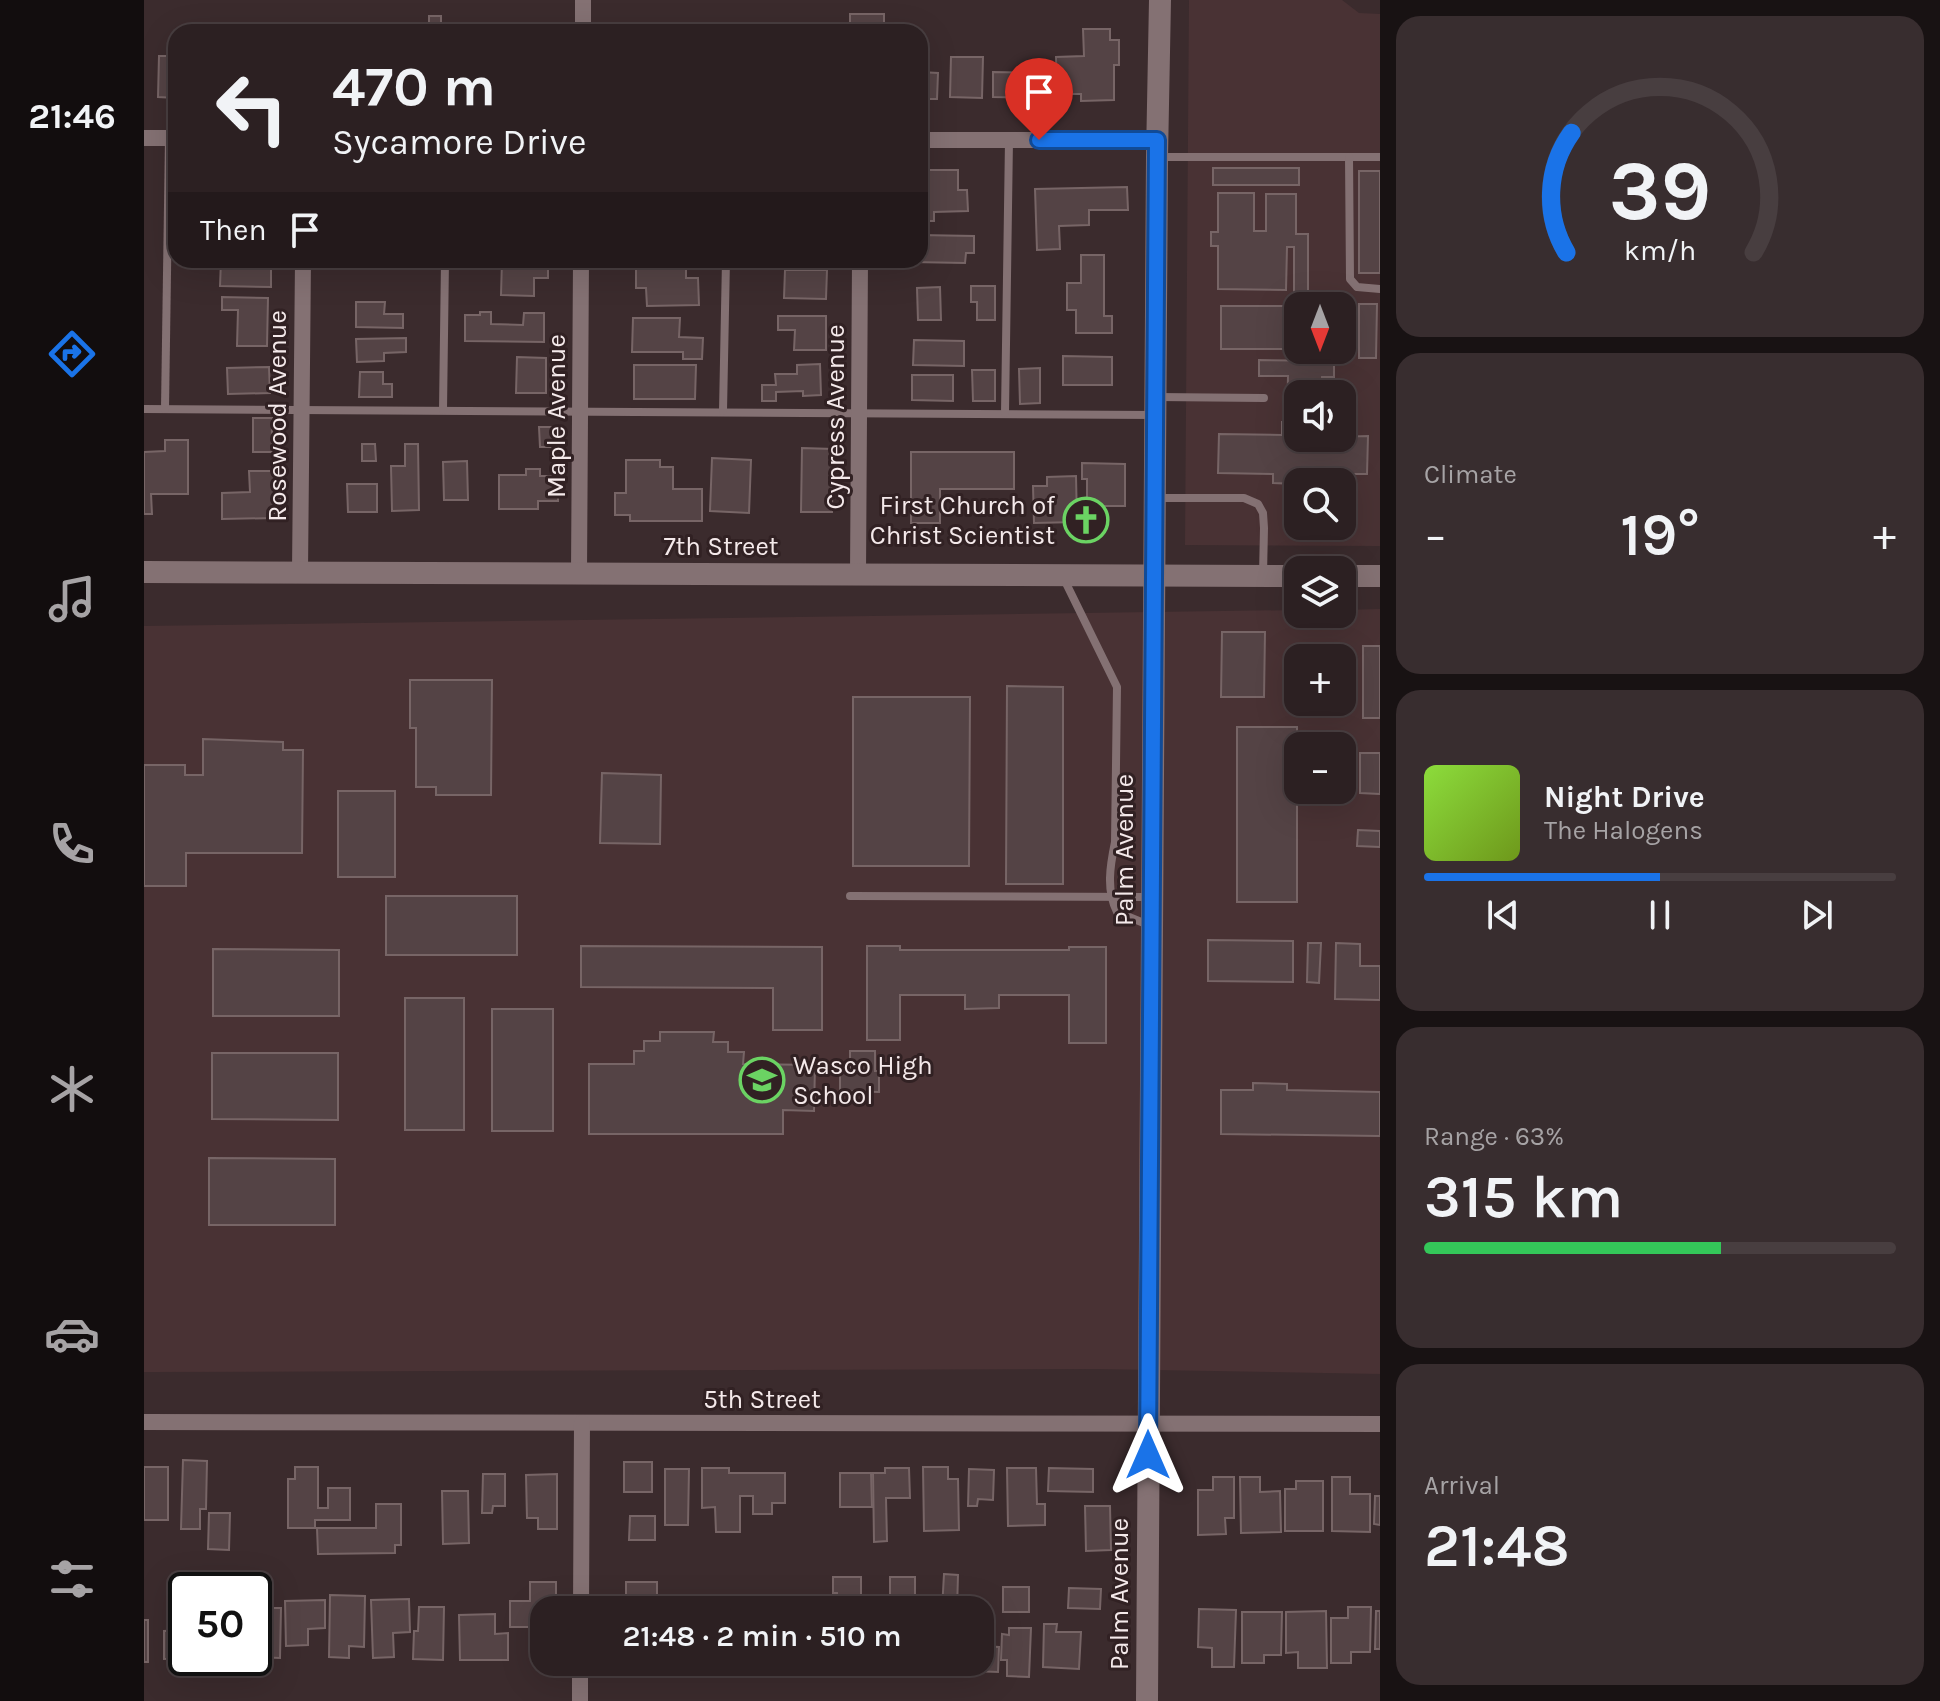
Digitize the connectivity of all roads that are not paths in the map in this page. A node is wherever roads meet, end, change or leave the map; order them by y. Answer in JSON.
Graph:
{"nodes":[{"id":1,"x":583,"y":0,"type":"edge"},
{"id":2,"x":1160,"y":0,"type":"edge"},
{"id":3,"x":583,"y":24,"type":"edge"},
{"id":4,"x":144,"y":138,"type":"edge"},
{"id":5,"x":168,"y":138,"type":"edge"},
{"id":6,"x":928,"y":140,"type":"edge"},
{"id":7,"x":1009,"y":140,"type":"junction"},
{"id":8,"x":1157,"y":149,"type":"junction"},
{"id":9,"x":1349,"y":157,"type":"junction"},
{"id":10,"x":1380,"y":157,"type":"edge"},
{"id":11,"x":169,"y":268,"type":"edge"},
{"id":12,"x":303,"y":268,"type":"edge"},
{"id":13,"x":445,"y":268,"type":"edge"},
{"id":14,"x":581,"y":268,"type":"edge"},
{"id":15,"x":726,"y":268,"type":"edge"},
{"id":16,"x":860,"y":268,"type":"edge"},
{"id":17,"x":1380,"y":289,"type":"edge"},
{"id":18,"x":1264,"y":398,"type":"dead end"},
{"id":19,"x":1155,"y":406,"type":"junction"},
{"id":20,"x":144,"y":409,"type":"edge"},
{"id":21,"x":165,"y":409,"type":"junction"},
{"id":22,"x":302,"y":410,"type":"junction"},
{"id":23,"x":443,"y":410,"type":"junction"},
{"id":24,"x":580,"y":411,"type":"junction"},
{"id":25,"x":723,"y":411,"type":"junction"},
{"id":26,"x":859,"y":412,"type":"junction"},
{"id":27,"x":1005,"y":413,"type":"junction"},
{"id":28,"x":1155,"y":498,"type":"junction"},
{"id":29,"x":144,"y":572,"type":"edge"},
{"id":30,"x":300,"y":572,"type":"junction"},
{"id":31,"x":579,"y":573,"type":"junction"},
{"id":32,"x":858,"y":574,"type":"junction"},
{"id":33,"x":1062,"y":574,"type":"junction"},
{"id":34,"x":1154,"y":575,"type":"junction"},
{"id":35,"x":1263,"y":576,"type":"junction"},
{"id":36,"x":1284,"y":576,"type":"edge"},
{"id":37,"x":1356,"y":576,"type":"edge"},
{"id":38,"x":1380,"y":576,"type":"edge"},
{"id":39,"x":850,"y":896,"type":"dead end"},
{"id":40,"x":1152,"y":897,"type":"junction"},
{"id":41,"x":1110,"y":898,"type":"junction"},
{"id":42,"x":1152,"y":926,"type":"junction"},
{"id":43,"x":144,"y":1422,"type":"edge"},
{"id":44,"x":582,"y":1423,"type":"junction"},
{"id":45,"x":1380,"y":1424,"type":"edge"},
{"id":46,"x":1148,"y":1425,"type":"junction"},
{"id":47,"x":581,"y":1596,"type":"edge"},
{"id":48,"x":580,"y":1676,"type":"edge"},
{"id":49,"x":580,"y":1701,"type":"edge"},
{"id":50,"x":1147,"y":1701,"type":"edge"}],
"edges":[{"from":1,"to":3,"type":"street"},
{"from":2,"to":8,"type":"main road","name":"Palm Avenue"},
{"from":4,"to":5,"type":"street"},
{"from":6,"to":7,"type":"street"},
{"from":7,"to":8,"type":"street"},
{"from":7,"to":27,"type":"lane"},
{"from":8,"to":9,"type":"lane"},
{"from":8,"to":19,"type":"main road","name":"Palm Avenue"},
{"from":9,"to":10,"type":"lane"},
{"from":9,"to":17,"type":"lane"},
{"from":11,"to":21,"type":"lane"},
{"from":12,"to":22,"type":"street","name":"Rosewood Avenue"},
{"from":13,"to":23,"type":"lane"},
{"from":14,"to":24,"type":"street","name":"Maple Avenue"},
{"from":15,"to":25,"type":"lane"},
{"from":16,"to":26,"type":"street","name":"Cypress Avenue"},
{"from":18,"to":19,"type":"lane"},
{"from":19,"to":27,"type":"lane"},
{"from":19,"to":28,"type":"main road","name":"Palm Avenue"},
{"from":20,"to":21,"type":"lane"},
{"from":21,"to":22,"type":"lane"},
{"from":22,"to":23,"type":"lane"},
{"from":22,"to":30,"type":"street","name":"Rosewood Avenue"},
{"from":23,"to":24,"type":"lane"},
{"from":24,"to":25,"type":"lane"},
{"from":24,"to":31,"type":"street","name":"Maple Avenue"},
{"from":25,"to":26,"type":"lane"},
{"from":26,"to":27,"type":"lane"},
{"from":26,"to":32,"type":"street","name":"Cypress Avenue"},
{"from":28,"to":34,"type":"main road","name":"Palm Avenue"},
{"from":28,"to":35,"type":"lane"},
{"from":29,"to":30,"type":"main road","name":"7th Street"},
{"from":30,"to":31,"type":"main road","name":"7th Street"},
{"from":31,"to":32,"type":"main road","name":"7th Street"},
{"from":32,"to":33,"type":"main road","name":"7th Street"},
{"from":33,"to":34,"type":"main road","name":"7th Street"},
{"from":33,"to":41,"type":"lane"},
{"from":34,"to":35,"type":"main road","name":"7th Street"},
{"from":34,"to":40,"type":"main road","name":"Palm Avenue"},
{"from":35,"to":36,"type":"main road","name":"7th Street"},
{"from":37,"to":38,"type":"main road"},
{"from":39,"to":41,"type":"lane"},
{"from":40,"to":41,"type":"lane"},
{"from":40,"to":42,"type":"main road","name":"Palm Avenue"},
{"from":41,"to":42,"type":"lane"},
{"from":42,"to":46,"type":"main road","name":"Palm Avenue"},
{"from":43,"to":44,"type":"street","name":"5th Street"},
{"from":44,"to":46,"type":"street","name":"5th Street"},
{"from":44,"to":47,"type":"street"},
{"from":45,"to":46,"type":"street","name":"5th Street"},
{"from":46,"to":50,"type":"main road","name":"Palm Avenue"},
{"from":48,"to":49,"type":"street"}]}
